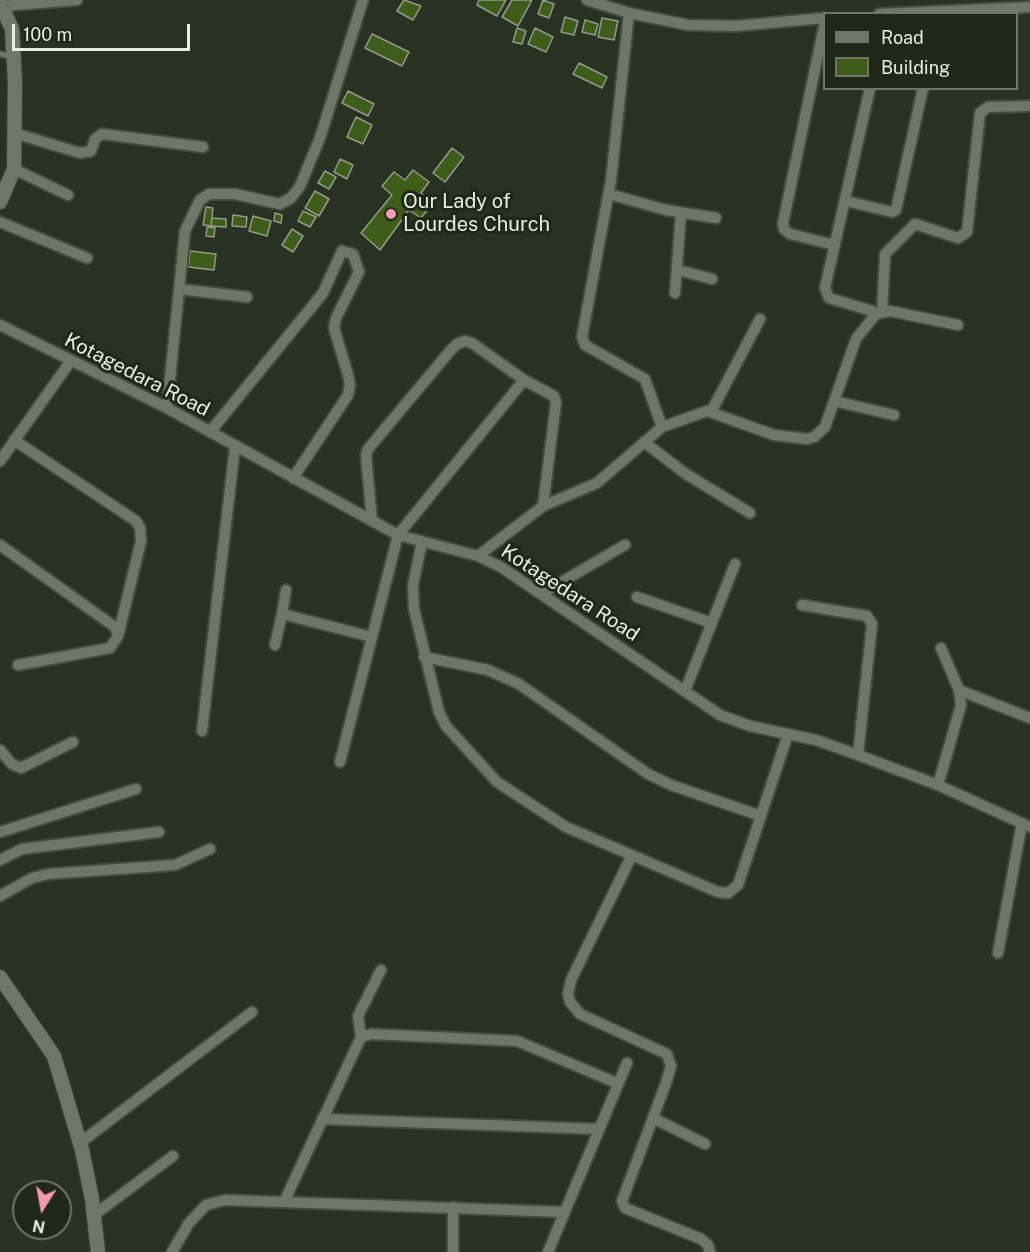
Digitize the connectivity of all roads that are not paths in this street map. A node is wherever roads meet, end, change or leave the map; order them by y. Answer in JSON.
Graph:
{"nodes":[{"id":1,"x":77,"y":0,"type":"edge"},
{"id":2,"x":363,"y":0,"type":"edge"},
{"id":3,"x":587,"y":0,"type":"edge"},
{"id":4,"x":1,"y":5,"type":"edge"},
{"id":5,"x":910,"y":5,"type":"edge"},
{"id":6,"x":1030,"y":7,"type":"edge"},
{"id":7,"x":890,"y":12,"type":"edge"},
{"id":8,"x":939,"y":12,"type":"edge"},
{"id":9,"x":629,"y":13,"type":"junction"},
{"id":10,"x":823,"y":18,"type":"edge"},
{"id":11,"x":823,"y":35,"type":"edge"},
{"id":12,"x":7,"y":56,"type":"edge"},
{"id":13,"x":870,"y":90,"type":"edge"},
{"id":14,"x":923,"y":90,"type":"edge"},
{"id":15,"x":1030,"y":106,"type":"edge"},
{"id":16,"x":14,"y":133,"type":"junction"},
{"id":17,"x":203,"y":147,"type":"dead end"},
{"id":18,"x":14,"y":169,"type":"junction"},
{"id":19,"x":609,"y":194,"type":"junction"},
{"id":20,"x":68,"y":195,"type":"dead end"},
{"id":21,"x":846,"y":201,"type":"junction"},
{"id":22,"x":0,"y":202,"type":"edge"},
{"id":23,"x":681,"y":213,"type":"junction"},
{"id":24,"x":716,"y":218,"type":"dead end"},
{"id":25,"x":0,"y":222,"type":"edge"},
{"id":26,"x":835,"y":245,"type":"junction"},
{"id":27,"x":87,"y":258,"type":"dead end"},
{"id":28,"x":678,"y":270,"type":"junction"},
{"id":29,"x":712,"y":279,"type":"dead end"},
{"id":30,"x":179,"y":289,"type":"junction"},
{"id":31,"x":675,"y":293,"type":"dead end"},
{"id":32,"x":246,"y":297,"type":"dead end"},
{"id":33,"x":878,"y":313,"type":"junction"},
{"id":34,"x":760,"y":319,"type":"dead end"},
{"id":35,"x":0,"y":325,"type":"edge"},
{"id":36,"x":958,"y":325,"type":"dead end"},
{"id":37,"x":70,"y":362,"type":"junction"},
{"id":38,"x":524,"y":380,"type":"junction"},
{"id":39,"x":834,"y":401,"type":"junction"},
{"id":40,"x":167,"y":408,"type":"junction"},
{"id":41,"x":711,"y":412,"type":"junction"},
{"id":42,"x":894,"y":415,"type":"dead end"},
{"id":43,"x":662,"y":427,"type":"junction"},
{"id":44,"x":210,"y":432,"type":"junction"},
{"id":45,"x":14,"y":440,"type":"junction"},
{"id":46,"x":644,"y":442,"type":"junction"},
{"id":47,"x":235,"y":446,"type":"junction"},
{"id":48,"x":0,"y":461,"type":"edge"},
{"id":49,"x":293,"y":478,"type":"junction"},
{"id":50,"x":543,"y":506,"type":"junction"},
{"id":51,"x":750,"y":513,"type":"dead end"},
{"id":52,"x":372,"y":521,"type":"junction"},
{"id":53,"x":398,"y":535,"type":"junction"},
{"id":54,"x":422,"y":542,"type":"junction"},
{"id":55,"x":0,"y":545,"type":"edge"},
{"id":56,"x":625,"y":545,"type":"dead end"},
{"id":57,"x":478,"y":556,"type":"junction"},
{"id":58,"x":735,"y":564,"type":"dead end"},
{"id":59,"x":286,"y":590,"type":"dead end"},
{"id":60,"x":541,"y":594,"type":"junction"},
{"id":61,"x":637,"y":597,"type":"dead end"},
{"id":62,"x":802,"y":605,"type":"dead end"},
{"id":63,"x":282,"y":614,"type":"junction"},
{"id":64,"x":712,"y":623,"type":"junction"},
{"id":65,"x":118,"y":636,"type":"junction"},
{"id":66,"x":372,"y":637,"type":"junction"},
{"id":67,"x":275,"y":645,"type":"dead end"},
{"id":68,"x":941,"y":648,"type":"dead end"},
{"id":69,"x":424,"y":657,"type":"junction"},
{"id":70,"x":18,"y":664,"type":"dead end"},
{"id":71,"x":959,"y":690,"type":"junction"},
{"id":72,"x":685,"y":691,"type":"junction"},
{"id":73,"x":1030,"y":718,"type":"edge"},
{"id":74,"x":202,"y":731,"type":"dead end"},
{"id":75,"x":788,"y":734,"type":"junction"},
{"id":76,"x":74,"y":742,"type":"dead end"},
{"id":77,"x":0,"y":750,"type":"edge"},
{"id":78,"x":858,"y":755,"type":"junction"},
{"id":79,"x":340,"y":762,"type":"dead end"},
{"id":80,"x":938,"y":785,"type":"junction"},
{"id":81,"x":136,"y":789,"type":"dead end"},
{"id":82,"x":761,"y":816,"type":"junction"},
{"id":83,"x":1026,"y":825,"type":"edge"},
{"id":84,"x":0,"y":832,"type":"edge"},
{"id":85,"x":159,"y":832,"type":"dead end"},
{"id":86,"x":210,"y":849,"type":"dead end"},
{"id":87,"x":631,"y":857,"type":"junction"},
{"id":88,"x":0,"y":860,"type":"edge"},
{"id":89,"x":0,"y":896,"type":"edge"},
{"id":90,"x":998,"y":953,"type":"dead end"},
{"id":91,"x":381,"y":970,"type":"dead end"},
{"id":92,"x":0,"y":977,"type":"edge"},
{"id":93,"x":252,"y":1012,"type":"dead end"},
{"id":94,"x":361,"y":1036,"type":"junction"},
{"id":95,"x":627,"y":1063,"type":"dead end"},
{"id":96,"x":617,"y":1083,"type":"junction"},
{"id":97,"x":653,"y":1118,"type":"junction"},
{"id":98,"x":322,"y":1119,"type":"junction"},
{"id":99,"x":597,"y":1129,"type":"junction"},
{"id":100,"x":80,"y":1143,"type":"junction"},
{"id":101,"x":705,"y":1144,"type":"dead end"},
{"id":102,"x":173,"y":1156,"type":"dead end"},
{"id":103,"x":284,"y":1202,"type":"junction"},
{"id":104,"x":453,"y":1207,"type":"junction"},
{"id":105,"x":564,"y":1212,"type":"junction"},
{"id":106,"x":94,"y":1215,"type":"junction"},
{"id":107,"x":98,"y":1252,"type":"edge"},
{"id":108,"x":172,"y":1252,"type":"edge"},
{"id":109,"x":453,"y":1252,"type":"edge"},
{"id":110,"x":548,"y":1252,"type":"edge"},
{"id":111,"x":710,"y":1252,"type":"edge"}],
"edges":[{"from":1,"to":4,"type":"street"},
{"from":2,"to":30,"type":"street"},
{"from":3,"to":9,"type":"street"},
{"from":4,"to":12,"type":"street"},
{"from":5,"to":7,"type":"street"},
{"from":5,"to":8,"type":"street"},
{"from":6,"to":8,"type":"street"},
{"from":9,"to":10,"type":"street"},
{"from":9,"to":19,"type":"street"},
{"from":11,"to":26,"type":"street"},
{"from":12,"to":16,"type":"street"},
{"from":13,"to":21,"type":"street"},
{"from":14,"to":21,"type":"street"},
{"from":15,"to":33,"type":"street"},
{"from":16,"to":17,"type":"street"},
{"from":16,"to":18,"type":"street"},
{"from":18,"to":20,"type":"street"},
{"from":18,"to":22,"type":"street"},
{"from":19,"to":23,"type":"street"},
{"from":19,"to":43,"type":"street"},
{"from":21,"to":26,"type":"street"},
{"from":23,"to":24,"type":"street"},
{"from":23,"to":28,"type":"street"},
{"from":25,"to":27,"type":"street"},
{"from":26,"to":33,"type":"street"},
{"from":28,"to":29,"type":"street"},
{"from":28,"to":31,"type":"street"},
{"from":30,"to":32,"type":"street"},
{"from":30,"to":40,"type":"street"},
{"from":33,"to":36,"type":"street"},
{"from":33,"to":39,"type":"street"},
{"from":34,"to":41,"type":"street"},
{"from":35,"to":37,"type":"street","name":"Kotagedara Road"},
{"from":37,"to":40,"type":"street","name":"Kotagedara Road"},
{"from":37,"to":45,"type":"street"},
{"from":38,"to":50,"type":"street"},
{"from":38,"to":52,"type":"street"},
{"from":38,"to":53,"type":"street"},
{"from":39,"to":41,"type":"street"},
{"from":39,"to":42,"type":"street"},
{"from":40,"to":44,"type":"street","name":"Kotagedara Road"},
{"from":41,"to":43,"type":"street"},
{"from":43,"to":46,"type":"street"},
{"from":44,"to":47,"type":"street","name":"Kotagedara Road"},
{"from":44,"to":49,"type":"street"},
{"from":45,"to":48,"type":"street"},
{"from":45,"to":65,"type":"street"},
{"from":46,"to":50,"type":"street"},
{"from":46,"to":51,"type":"street"},
{"from":47,"to":49,"type":"street","name":"Kotagedara Road"},
{"from":47,"to":74,"type":"street"},
{"from":49,"to":52,"type":"street","name":"Kotagedara Road"},
{"from":50,"to":57,"type":"street"},
{"from":52,"to":53,"type":"street","name":"Kotagedara Road"},
{"from":53,"to":54,"type":"street","name":"Kotagedara Road"},
{"from":53,"to":66,"type":"street"},
{"from":54,"to":57,"type":"street","name":"Kotagedara Road"},
{"from":54,"to":69,"type":"street"},
{"from":55,"to":65,"type":"street"},
{"from":56,"to":60,"type":"street"},
{"from":57,"to":60,"type":"street","name":"Kotagedara Road"},
{"from":58,"to":64,"type":"street"},
{"from":59,"to":63,"type":"street"},
{"from":60,"to":72,"type":"street","name":"Kotagedara Road"},
{"from":61,"to":64,"type":"street"},
{"from":62,"to":78,"type":"street"},
{"from":63,"to":66,"type":"street"},
{"from":63,"to":67,"type":"street"},
{"from":64,"to":72,"type":"street"},
{"from":65,"to":70,"type":"street"},
{"from":66,"to":79,"type":"street"},
{"from":68,"to":71,"type":"street"},
{"from":69,"to":82,"type":"street"},
{"from":69,"to":87,"type":"street"},
{"from":71,"to":73,"type":"street"},
{"from":71,"to":80,"type":"street"},
{"from":72,"to":75,"type":"street","name":"Kotagedara Road"},
{"from":75,"to":78,"type":"street","name":"Kotagedara Road"},
{"from":75,"to":82,"type":"street"},
{"from":76,"to":77,"type":"street"},
{"from":78,"to":80,"type":"street","name":"Kotagedara Road"},
{"from":80,"to":83,"type":"street","name":"Kotagedara Road"},
{"from":81,"to":84,"type":"street"},
{"from":82,"to":87,"type":"street"},
{"from":83,"to":90,"type":"street"},
{"from":85,"to":88,"type":"street"},
{"from":86,"to":89,"type":"street"},
{"from":87,"to":97,"type":"street"},
{"from":91,"to":94,"type":"street"},
{"from":92,"to":100,"type":"street"},
{"from":93,"to":100,"type":"street"},
{"from":94,"to":96,"type":"street"},
{"from":94,"to":98,"type":"street"},
{"from":95,"to":96,"type":"street"},
{"from":96,"to":99,"type":"street"},
{"from":97,"to":101,"type":"street"},
{"from":97,"to":111,"type":"street"},
{"from":98,"to":99,"type":"street"},
{"from":98,"to":103,"type":"street"},
{"from":99,"to":105,"type":"street"},
{"from":100,"to":106,"type":"street"},
{"from":102,"to":106,"type":"street"},
{"from":103,"to":104,"type":"street"},
{"from":103,"to":108,"type":"street"},
{"from":104,"to":105,"type":"street"},
{"from":104,"to":109,"type":"street"},
{"from":105,"to":110,"type":"street"},
{"from":106,"to":107,"type":"street"}]}
